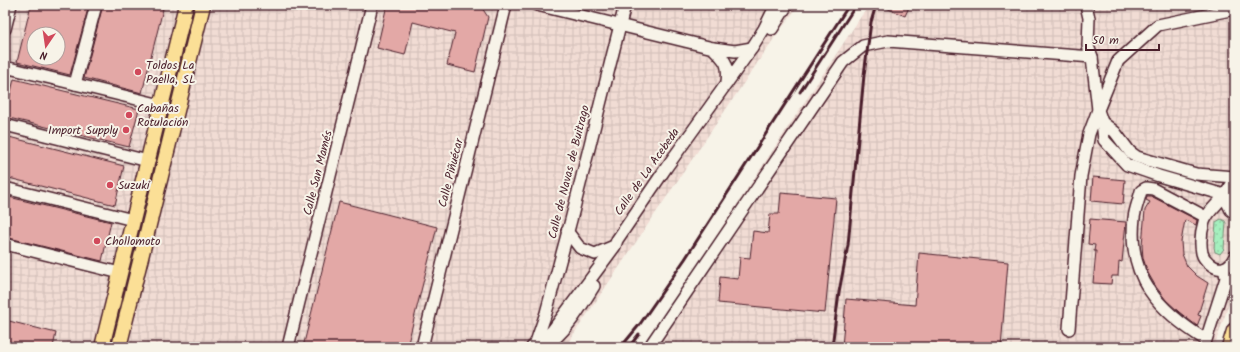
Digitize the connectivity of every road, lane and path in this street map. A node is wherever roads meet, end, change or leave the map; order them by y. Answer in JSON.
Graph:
{"nodes":[{"id":1,"x":11,"y":5,"type":"edge"},
{"id":2,"x":96,"y":5,"type":"edge"},
{"id":3,"x":184,"y":5,"type":"edge"},
{"id":4,"x":203,"y":5,"type":"edge"},
{"id":5,"x":372,"y":5,"type":"edge"},
{"id":6,"x":506,"y":5,"type":"edge"},
{"id":7,"x":537,"y":5,"type":"edge"},
{"id":8,"x":625,"y":5,"type":"edge"},
{"id":9,"x":776,"y":5,"type":"edge"},
{"id":10,"x":787,"y":5,"type":"edge"},
{"id":11,"x":1086,"y":5,"type":"edge"},
{"id":12,"x":1235,"y":9,"type":"edge"},
{"id":13,"x":620,"y":26,"type":"junction"},
{"id":14,"x":5,"y":29,"type":"edge"},
{"id":15,"x":713,"y":48,"type":"junction"},
{"id":16,"x":752,"y":48,"type":"junction"},
{"id":17,"x":1092,"y":57,"type":"junction"},
{"id":18,"x":5,"y":67,"type":"edge"},
{"id":19,"x":727,"y":83,"type":"junction"},
{"id":20,"x":75,"y":84,"type":"junction"},
{"id":21,"x":161,"y":105,"type":"junction"},
{"id":22,"x":1098,"y":110,"type":"junction"},
{"id":23,"x":1102,"y":122,"type":"junction"},
{"id":24,"x":5,"y":125,"type":"edge"},
{"id":25,"x":148,"y":161,"type":"junction"},
{"id":26,"x":1235,"y":178,"type":"edge"},
{"id":27,"x":5,"y":188,"type":"edge"},
{"id":28,"x":1230,"y":197,"type":"edge"},
{"id":29,"x":1235,"y":213,"type":"edge"},
{"id":30,"x":1206,"y":217,"type":"junction"},
{"id":31,"x":133,"y":220,"type":"junction"},
{"id":32,"x":567,"y":231,"type":"junction"},
{"id":33,"x":5,"y":244,"type":"edge"},
{"id":34,"x":615,"y":246,"type":"junction"},
{"id":35,"x":1235,"y":256,"type":"edge"},
{"id":36,"x":1224,"y":268,"type":"junction"},
{"id":37,"x":120,"y":273,"type":"junction"},
{"id":38,"x":1069,"y":329,"type":"dead end"},
{"id":39,"x":1235,"y":331,"type":"edge"},
{"id":40,"x":652,"y":343,"type":"dead end"},
{"id":41,"x":1205,"y":344,"type":"edge"},
{"id":42,"x":537,"y":346,"type":"edge"},
{"id":43,"x":102,"y":347,"type":"edge"},
{"id":44,"x":119,"y":347,"type":"edge"},
{"id":45,"x":288,"y":347,"type":"edge"},
{"id":46,"x":422,"y":347,"type":"edge"},
{"id":47,"x":1230,"y":347,"type":"edge"}],
"edges":[{"from":1,"to":14,"type":"street"},
{"from":2,"to":20,"type":"street"},
{"from":3,"to":21,"type":"main road"},
{"from":4,"to":44,"type":"main road"},
{"from":5,"to":45,"type":"street","name":"Calle San Mamés"},
{"from":6,"to":46,"type":"street","name":"Calle Piñuécar"},
{"from":7,"to":13,"type":"street"},
{"from":8,"to":13,"type":"street","name":"Calle de Navas de Buitrago"},
{"from":9,"to":16,"type":"street","name":"Calle de La Acebeda"},
{"from":10,"to":42,"type":"street","name":"Calle de La Acebeda"},
{"from":11,"to":17,"type":"street"},
{"from":12,"to":22,"type":"street"},
{"from":13,"to":15,"type":"street"},
{"from":13,"to":32,"type":"street","name":"Calle de Navas de Buitrago"},
{"from":15,"to":16,"type":"street"},
{"from":15,"to":19,"type":"street"},
{"from":16,"to":19,"type":"street","name":"Calle de La Acebeda"},
{"from":17,"to":22,"type":"street"},
{"from":17,"to":40,"type":"street"},
{"from":18,"to":20,"type":"street"},
{"from":19,"to":34,"type":"street","name":"Calle de La Acebeda"},
{"from":20,"to":21,"type":"street"},
{"from":21,"to":25,"type":"main road"},
{"from":22,"to":23,"type":"street"},
{"from":22,"to":38,"type":"street"},
{"from":23,"to":26,"type":"street"},
{"from":23,"to":28,"type":"street"},
{"from":24,"to":25,"type":"street"},
{"from":25,"to":31,"type":"main road"},
{"from":26,"to":28,"type":"street"},
{"from":27,"to":31,"type":"street"},
{"from":28,"to":29,"type":"street"},
{"from":28,"to":30,"type":"street"},
{"from":30,"to":36,"type":"street"},
{"from":30,"to":41,"type":"street"},
{"from":31,"to":37,"type":"main road"},
{"from":32,"to":34,"type":"street"},
{"from":32,"to":42,"type":"street","name":"Calle de Navas de Buitrago"},
{"from":33,"to":37,"type":"street"},
{"from":34,"to":42,"type":"street","name":"Calle de La Acebeda"},
{"from":35,"to":36,"type":"street"},
{"from":36,"to":41,"type":"street"},
{"from":37,"to":43,"type":"main road"},
{"from":39,"to":47,"type":"highway"}]}
